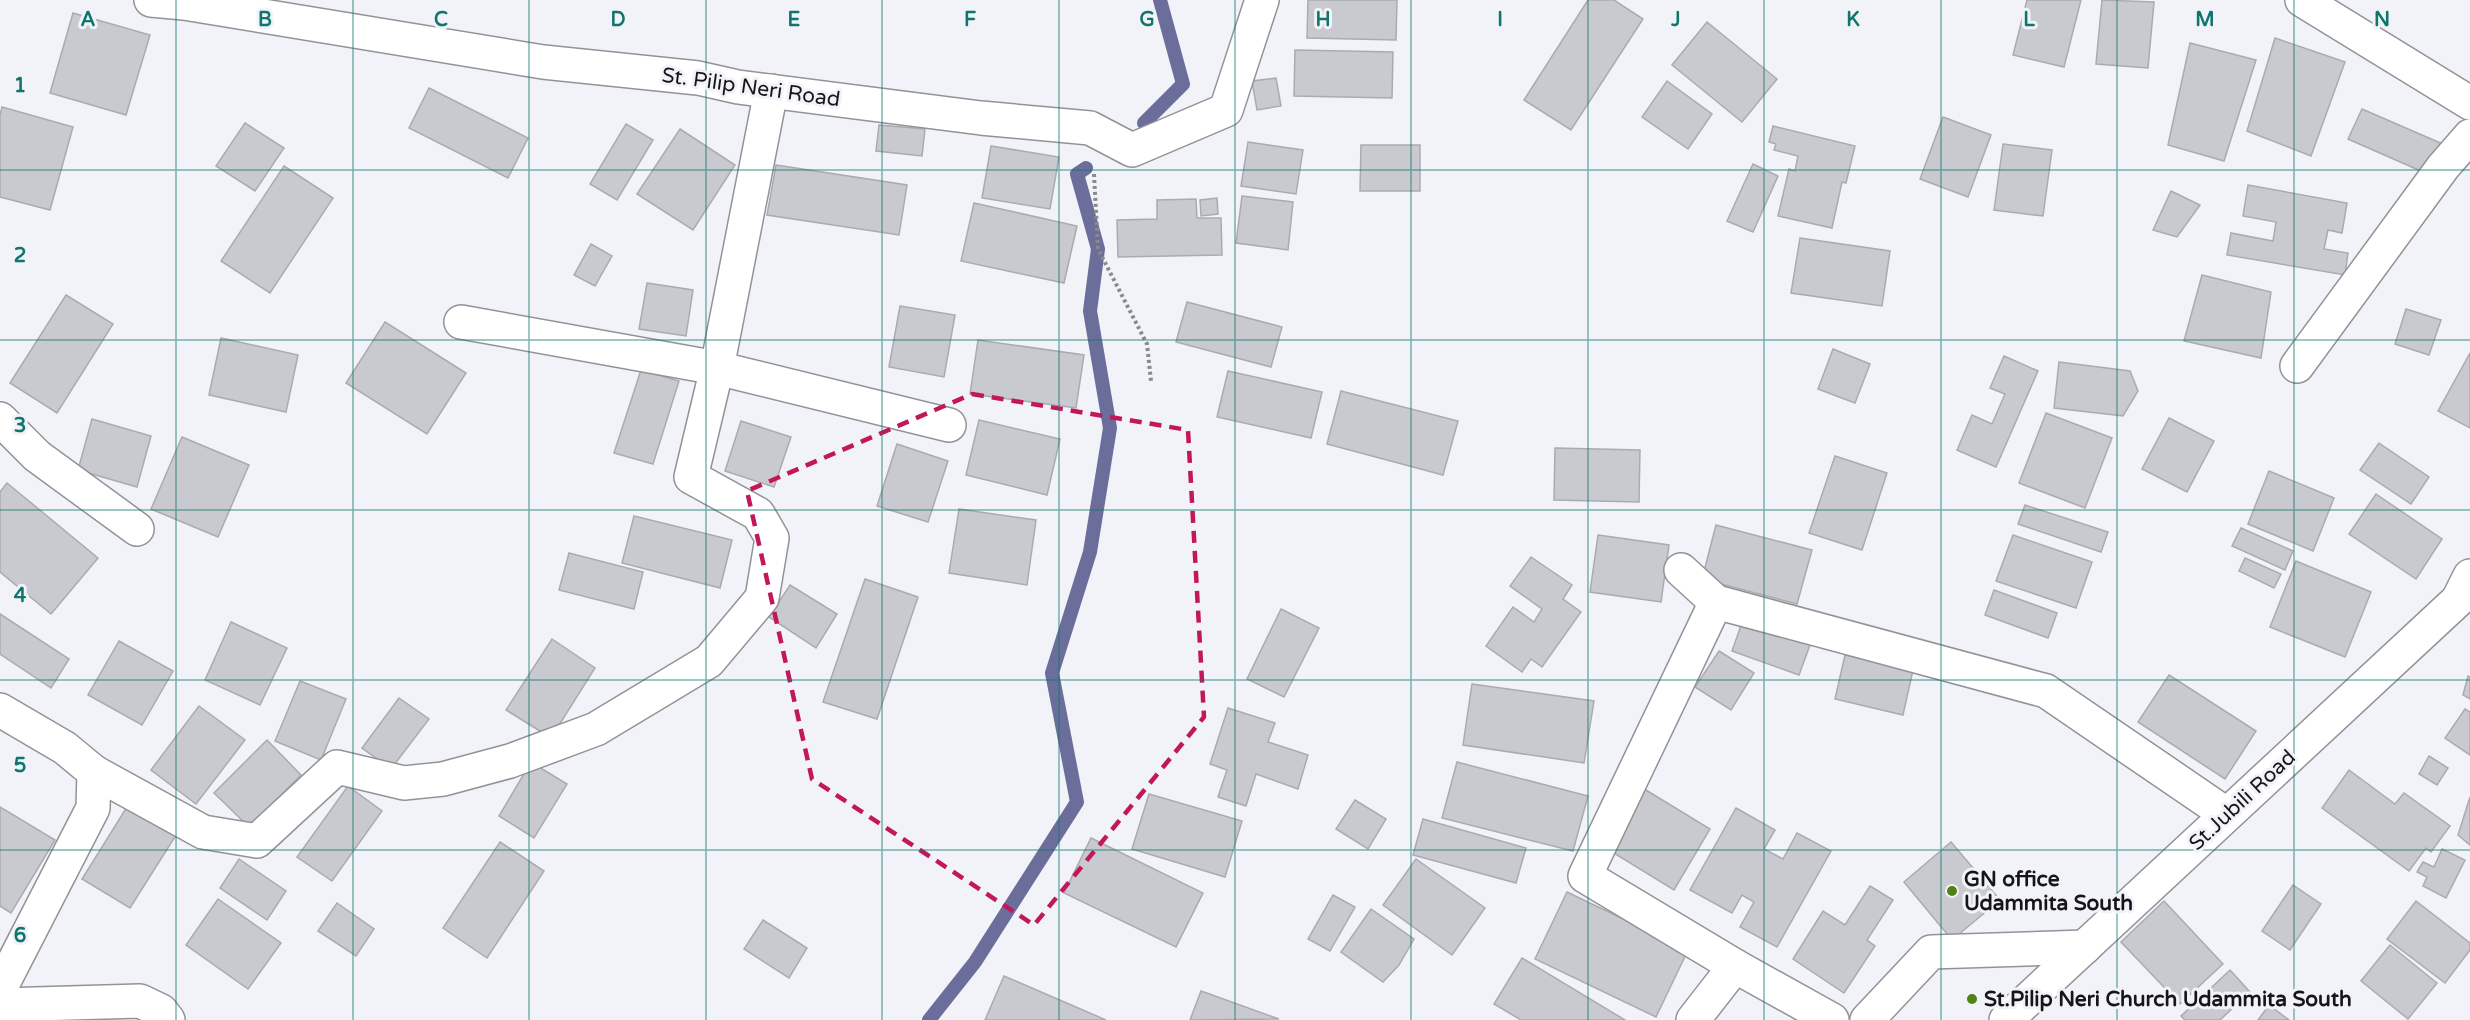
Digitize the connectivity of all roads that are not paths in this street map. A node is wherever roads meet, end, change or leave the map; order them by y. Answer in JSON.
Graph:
{"nodes":[{"id":1,"x":151,"y":0,"type":"edge"},
{"id":2,"x":1262,"y":0,"type":"edge"},
{"id":3,"x":2302,"y":0,"type":"edge"},
{"id":4,"x":771,"y":91,"type":"junction"},
{"id":5,"x":2470,"y":103,"type":"edge"},
{"id":6,"x":2470,"y":136,"type":"edge"},
{"id":7,"x":461,"y":321,"type":"dead end"},
{"id":8,"x":2297,"y":366,"type":"dead end"},
{"id":9,"x":717,"y":368,"type":"junction"},
{"id":10,"x":0,"y":419,"type":"edge"},
{"id":11,"x":949,"y":425,"type":"dead end"},
{"id":12,"x":137,"y":529,"type":"dead end"},
{"id":13,"x":1681,"y":570,"type":"dead end"},
{"id":14,"x":2466,"y":594,"type":"edge"},
{"id":15,"x":1716,"y":602,"type":"junction"},
{"id":16,"x":0,"y":710,"type":"edge"},
{"id":17,"x":94,"y":772,"type":"junction"},
{"id":18,"x":2226,"y":814,"type":"junction"},
{"id":19,"x":2085,"y":947,"type":"junction"},
{"id":20,"x":1735,"y":966,"type":"junction"},
{"id":21,"x":0,"y":989,"type":"edge"},
{"id":22,"x":0,"y":1005,"type":"edge"},
{"id":23,"x":168,"y":1020,"type":"edge"},
{"id":24,"x":1693,"y":1020,"type":"edge"},
{"id":25,"x":1832,"y":1020,"type":"edge"},
{"id":26,"x":1867,"y":1020,"type":"edge"},
{"id":27,"x":2006,"y":1020,"type":"edge"}],
"edges":[{"from":1,"to":4,"type":"street","name":"St. Pilip Neri Road"},
{"from":2,"to":4,"type":"street","name":"St. Pilip Neri Road"},
{"from":3,"to":5,"type":"street"},
{"from":4,"to":9,"type":"street"},
{"from":6,"to":8,"type":"street"},
{"from":7,"to":9,"type":"street"},
{"from":9,"to":11,"type":"street"},
{"from":9,"to":17,"type":"street"},
{"from":10,"to":12,"type":"street"},
{"from":13,"to":15,"type":"street"},
{"from":14,"to":18,"type":"street","name":"St.Jubili Road"},
{"from":15,"to":18,"type":"street"},
{"from":15,"to":20,"type":"street"},
{"from":16,"to":17,"type":"street"},
{"from":17,"to":21,"type":"street"},
{"from":18,"to":19,"type":"street","name":"St.Jubili Road"},
{"from":19,"to":26,"type":"street"},
{"from":19,"to":27,"type":"street","name":"St.Jubili Road"},
{"from":20,"to":24,"type":"street"},
{"from":20,"to":25,"type":"street"},
{"from":22,"to":23,"type":"street"}]}
